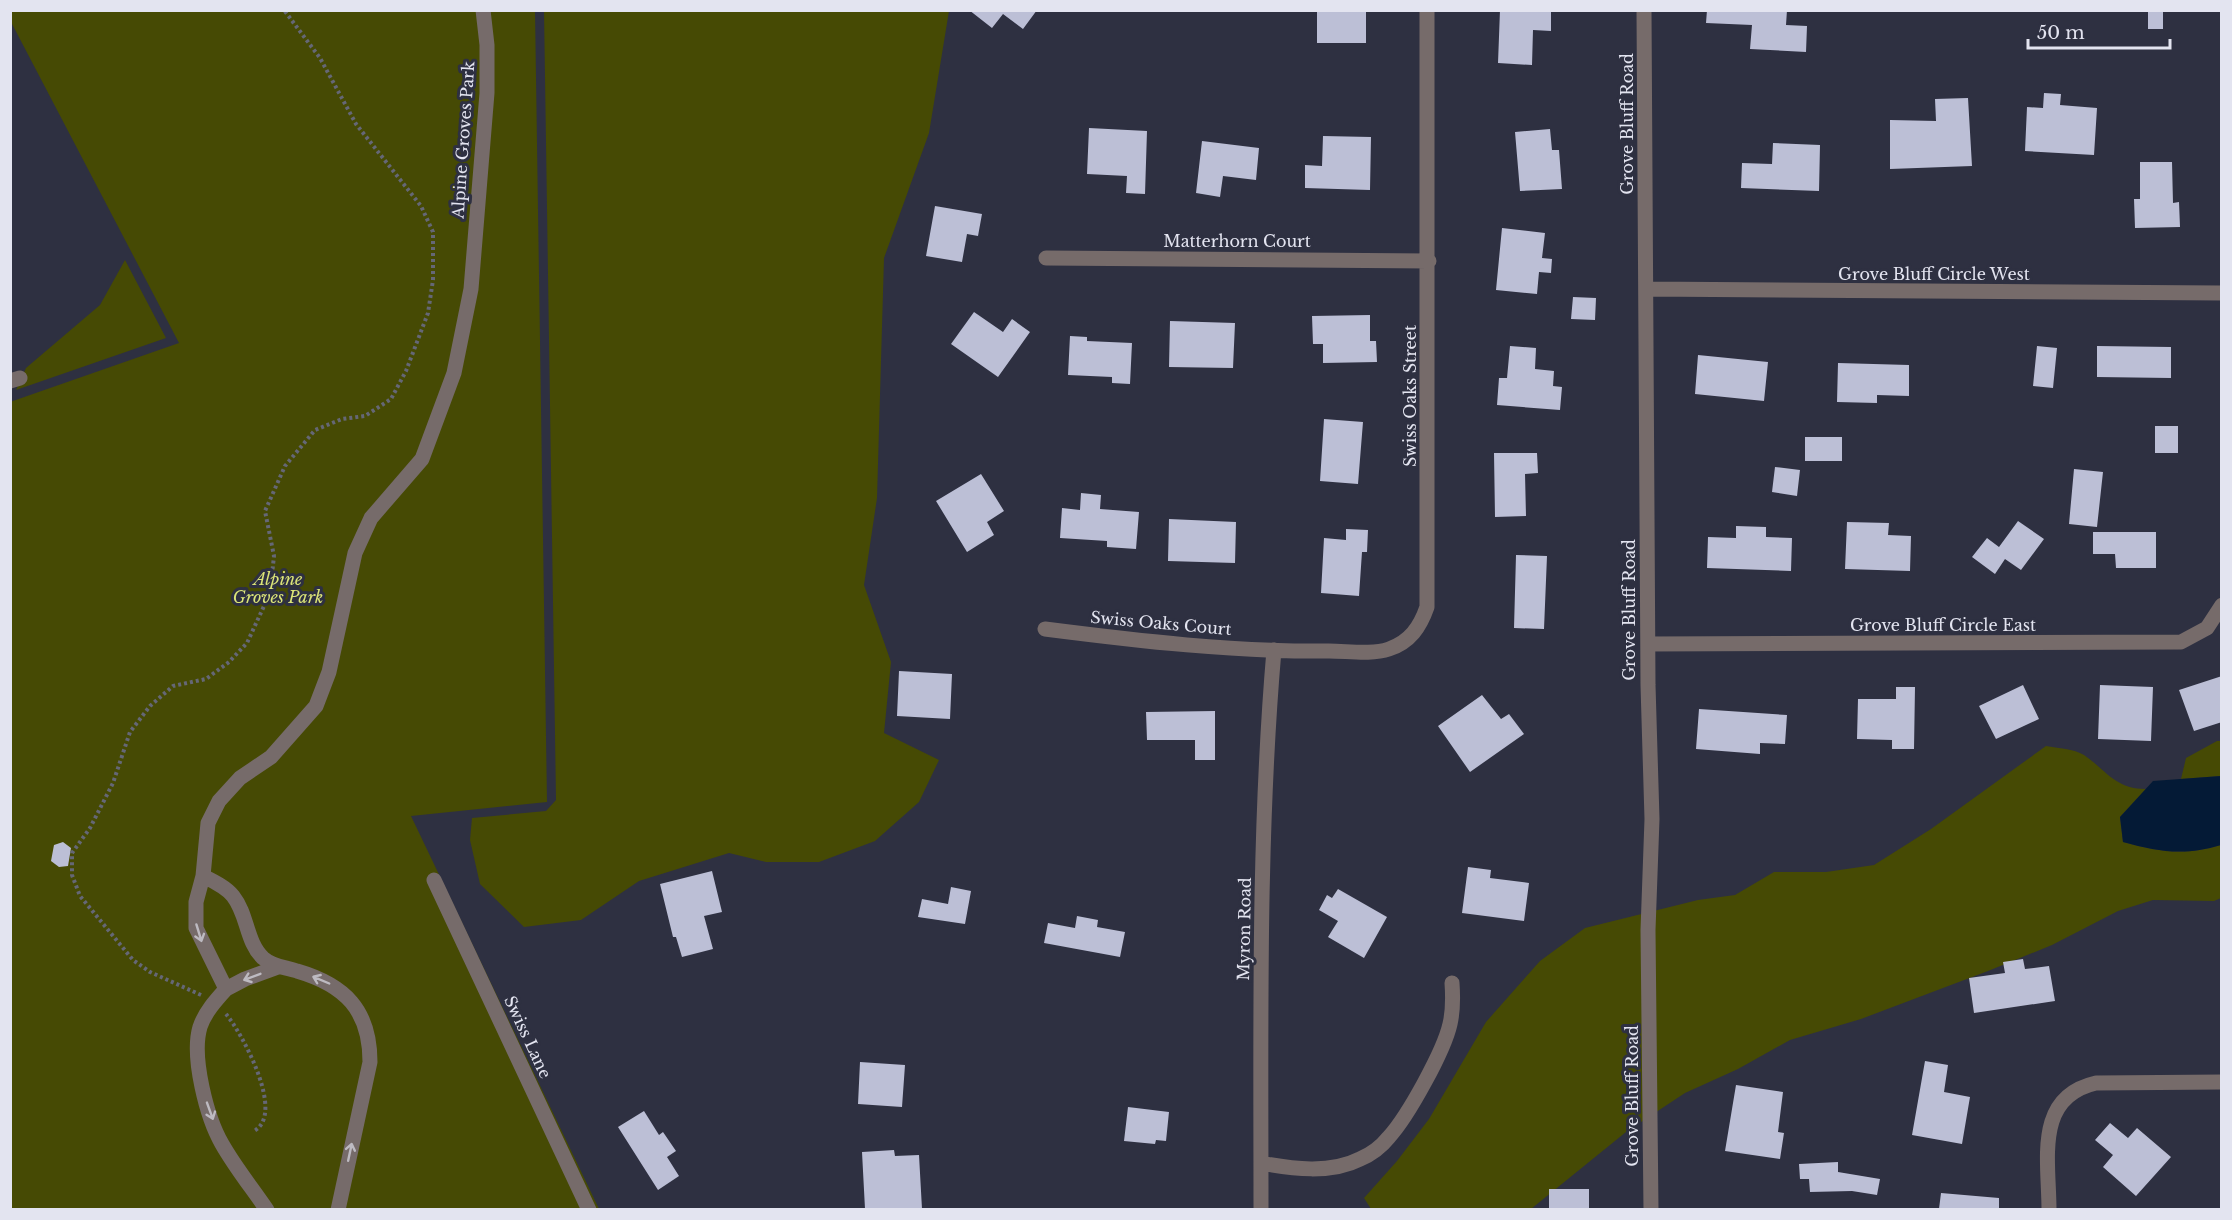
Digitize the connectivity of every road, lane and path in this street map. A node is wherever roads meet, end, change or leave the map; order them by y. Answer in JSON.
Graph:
{"nodes":[{"id":1,"x":284,"y":10,"type":"edge"},
{"id":2,"x":483,"y":10,"type":"edge"},
{"id":3,"x":1427,"y":10,"type":"edge"},
{"id":4,"x":1644,"y":10,"type":"edge"},
{"id":5,"x":1046,"y":258,"type":"dead end"},
{"id":6,"x":1429,"y":261,"type":"junction"},
{"id":7,"x":1646,"y":289,"type":"junction"},
{"id":8,"x":2222,"y":293,"type":"edge"},
{"id":9,"x":2222,"y":605,"type":"edge"},
{"id":10,"x":1046,"y":629,"type":"dead end"},
{"id":11,"x":1648,"y":644,"type":"junction"},
{"id":12,"x":1274,"y":650,"type":"junction"},
{"id":13,"x":203,"y":876,"type":"junction"},
{"id":14,"x":434,"y":880,"type":"dead end"},
{"id":15,"x":279,"y":967,"type":"junction"},
{"id":16,"x":1452,"y":983,"type":"dead end"},
{"id":17,"x":226,"y":989,"type":"junction"},
{"id":18,"x":213,"y":1002,"type":"junction"},
{"id":19,"x":2222,"y":1082,"type":"edge"},
{"id":20,"x":254,"y":1131,"type":"dead end"},
{"id":21,"x":1261,"y":1163,"type":"junction"},
{"id":22,"x":267,"y":1209,"type":"edge"},
{"id":23,"x":338,"y":1209,"type":"edge"},
{"id":24,"x":589,"y":1209,"type":"edge"},
{"id":25,"x":1261,"y":1209,"type":"edge"},
{"id":26,"x":1651,"y":1209,"type":"edge"},
{"id":27,"x":2049,"y":1209,"type":"edge"}],
"edges":[{"from":1,"to":18,"type":"path"},
{"from":2,"to":13,"type":"street","name":"Alpine Groves Park"},
{"from":3,"to":6,"type":"street","name":"Swiss Oaks Street"},
{"from":4,"to":7,"type":"street","name":"Grove Bluff Road"},
{"from":5,"to":6,"type":"street","name":"Matterhorn Court"},
{"from":6,"to":12,"type":"street","name":"Swiss Oaks Street"},
{"from":7,"to":8,"type":"street","name":"Grove Bluff Circle West"},
{"from":7,"to":11,"type":"street","name":"Grove Bluff Road"},
{"from":9,"to":11,"type":"street","name":"Grove Bluff Circle East"},
{"from":10,"to":12,"type":"street","name":"Swiss Oaks Court"},
{"from":11,"to":26,"type":"street","name":"Grove Bluff Road"},
{"from":12,"to":21,"type":"street","name":"Myron Road"},
{"from":13,"to":15,"type":"street"},
{"from":13,"to":17,"type":"street","name":"Alpine Groves Park","one_way":true},
{"from":14,"to":24,"type":"street","name":"Swiss Lane"},
{"from":15,"to":17,"type":"street","one_way":true},
{"from":23,"to":15,"type":"street","one_way":true},
{"from":16,"to":21,"type":"street"},
{"from":17,"to":18,"type":"street"},
{"from":18,"to":20,"type":"path"},
{"from":18,"to":22,"type":"street","one_way":true},
{"from":19,"to":27,"type":"street"},
{"from":21,"to":25,"type":"street","name":"Myron Road"}]}
